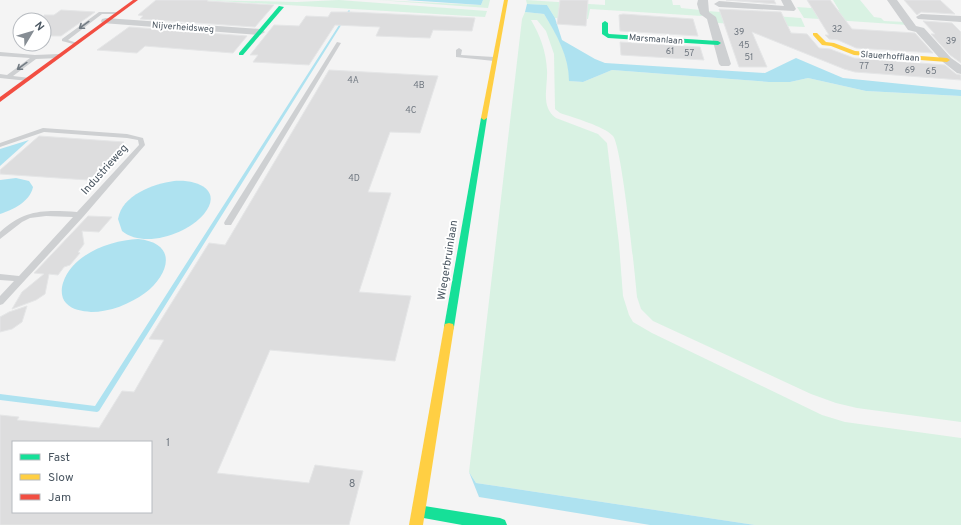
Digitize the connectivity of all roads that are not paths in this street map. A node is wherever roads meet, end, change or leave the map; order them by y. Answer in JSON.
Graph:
{"nodes":[{"id":1,"x":136,"y":0,"type":"edge"},
{"id":2,"x":506,"y":0,"type":"edge"},
{"id":3,"x":703,"y":0,"type":"edge"},
{"id":4,"x":786,"y":0,"type":"edge"},
{"id":5,"x":892,"y":0,"type":"edge"},
{"id":6,"x":719,"y":4,"type":"dead end"},
{"id":7,"x":282,"y":8,"type":"dead end"},
{"id":8,"x":116,"y":13,"type":"junction"},
{"id":9,"x":921,"y":17,"type":"dead end"},
{"id":10,"x":961,"y":19,"type":"edge"},
{"id":11,"x":106,"y":21,"type":"junction"},
{"id":12,"x":605,"y":23,"type":"dead end"},
{"id":13,"x":260,"y":32,"type":"junction"},
{"id":14,"x":815,"y":34,"type":"dead end"},
{"id":15,"x":339,"y":43,"type":"dead end"},
{"id":16,"x":718,"y":43,"type":"junction"},
{"id":17,"x":75,"y":44,"type":"junction"},
{"id":18,"x":459,"y":50,"type":"dead end"},
{"id":19,"x":0,"y":54,"type":"edge"},
{"id":20,"x":241,"y":54,"type":"dead end"},
{"id":21,"x":59,"y":56,"type":"junction"},
{"id":22,"x":35,"y":57,"type":"junction"},
{"id":23,"x":494,"y":59,"type":"junction"},
{"id":24,"x":947,"y":60,"type":"junction"},
{"id":25,"x":725,"y":64,"type":"dead end"},
{"id":26,"x":961,"y":71,"type":"edge"},
{"id":27,"x":0,"y":76,"type":"edge"},
{"id":28,"x":8,"y":76,"type":"junction"},
{"id":29,"x":28,"y":79,"type":"junction"},
{"id":30,"x":0,"y":100,"type":"edge"},
{"id":31,"x":0,"y":145,"type":"edge"},
{"id":32,"x":80,"y":215,"type":"junction"},
{"id":33,"x":228,"y":223,"type":"dead end"},
{"id":34,"x":0,"y":236,"type":"edge"},
{"id":35,"x":0,"y":277,"type":"edge"},
{"id":36,"x":22,"y":278,"type":"junction"},
{"id":37,"x":0,"y":302,"type":"edge"},
{"id":38,"x":418,"y":511,"type":"junction"},
{"id":39,"x":416,"y":525,"type":"edge"},
{"id":40,"x":500,"y":525,"type":"edge"}],
"edges":[{"from":1,"to":8,"type":"street"},
{"from":2,"to":23,"type":"street","name":"Wiegerbruinlaan"},
{"from":3,"to":16,"type":"street"},
{"from":4,"to":6,"type":"street"},
{"from":5,"to":24,"type":"street","name":"Slauerhofflaan"},
{"from":7,"to":13,"type":"street"},
{"from":8,"to":11,"type":"street"},
{"from":8,"to":17,"type":"lane","one_way":true},
{"from":9,"to":10,"type":"street"},
{"from":11,"to":13,"type":"street","name":"Nijverheidsweg"},
{"from":11,"to":17,"type":"street"},
{"from":12,"to":16,"type":"street","name":"Marsmanlaan"},
{"from":13,"to":20,"type":"street"},
{"from":14,"to":24,"type":"street","name":"Slauerhofflaan"},
{"from":15,"to":33,"type":"lane"},
{"from":16,"to":25,"type":"street"},
{"from":17,"to":21,"type":"street"},
{"from":18,"to":23,"type":"lane"},
{"from":19,"to":22,"type":"lane"},
{"from":21,"to":22,"type":"lane"},
{"from":21,"to":29,"type":"street"},
{"from":22,"to":28,"type":"lane","one_way":true},
{"from":23,"to":38,"type":"street","name":"Wiegerbruinlaan"},
{"from":24,"to":26,"type":"street","name":"Slauerhofflaan"},
{"from":27,"to":28,"type":"lane"},
{"from":28,"to":29,"type":"lane"},
{"from":29,"to":30,"type":"street"},
{"from":31,"to":32,"type":"lane","name":"Industrieweg"},
{"from":32,"to":34,"type":"lane"},
{"from":32,"to":36,"type":"lane","name":"Industrieweg"},
{"from":35,"to":36,"type":"lane"},
{"from":36,"to":37,"type":"lane","name":"Industrieweg"},
{"from":38,"to":39,"type":"street","name":"Wiegerbruinlaan"},
{"from":38,"to":40,"type":"street"}]}
